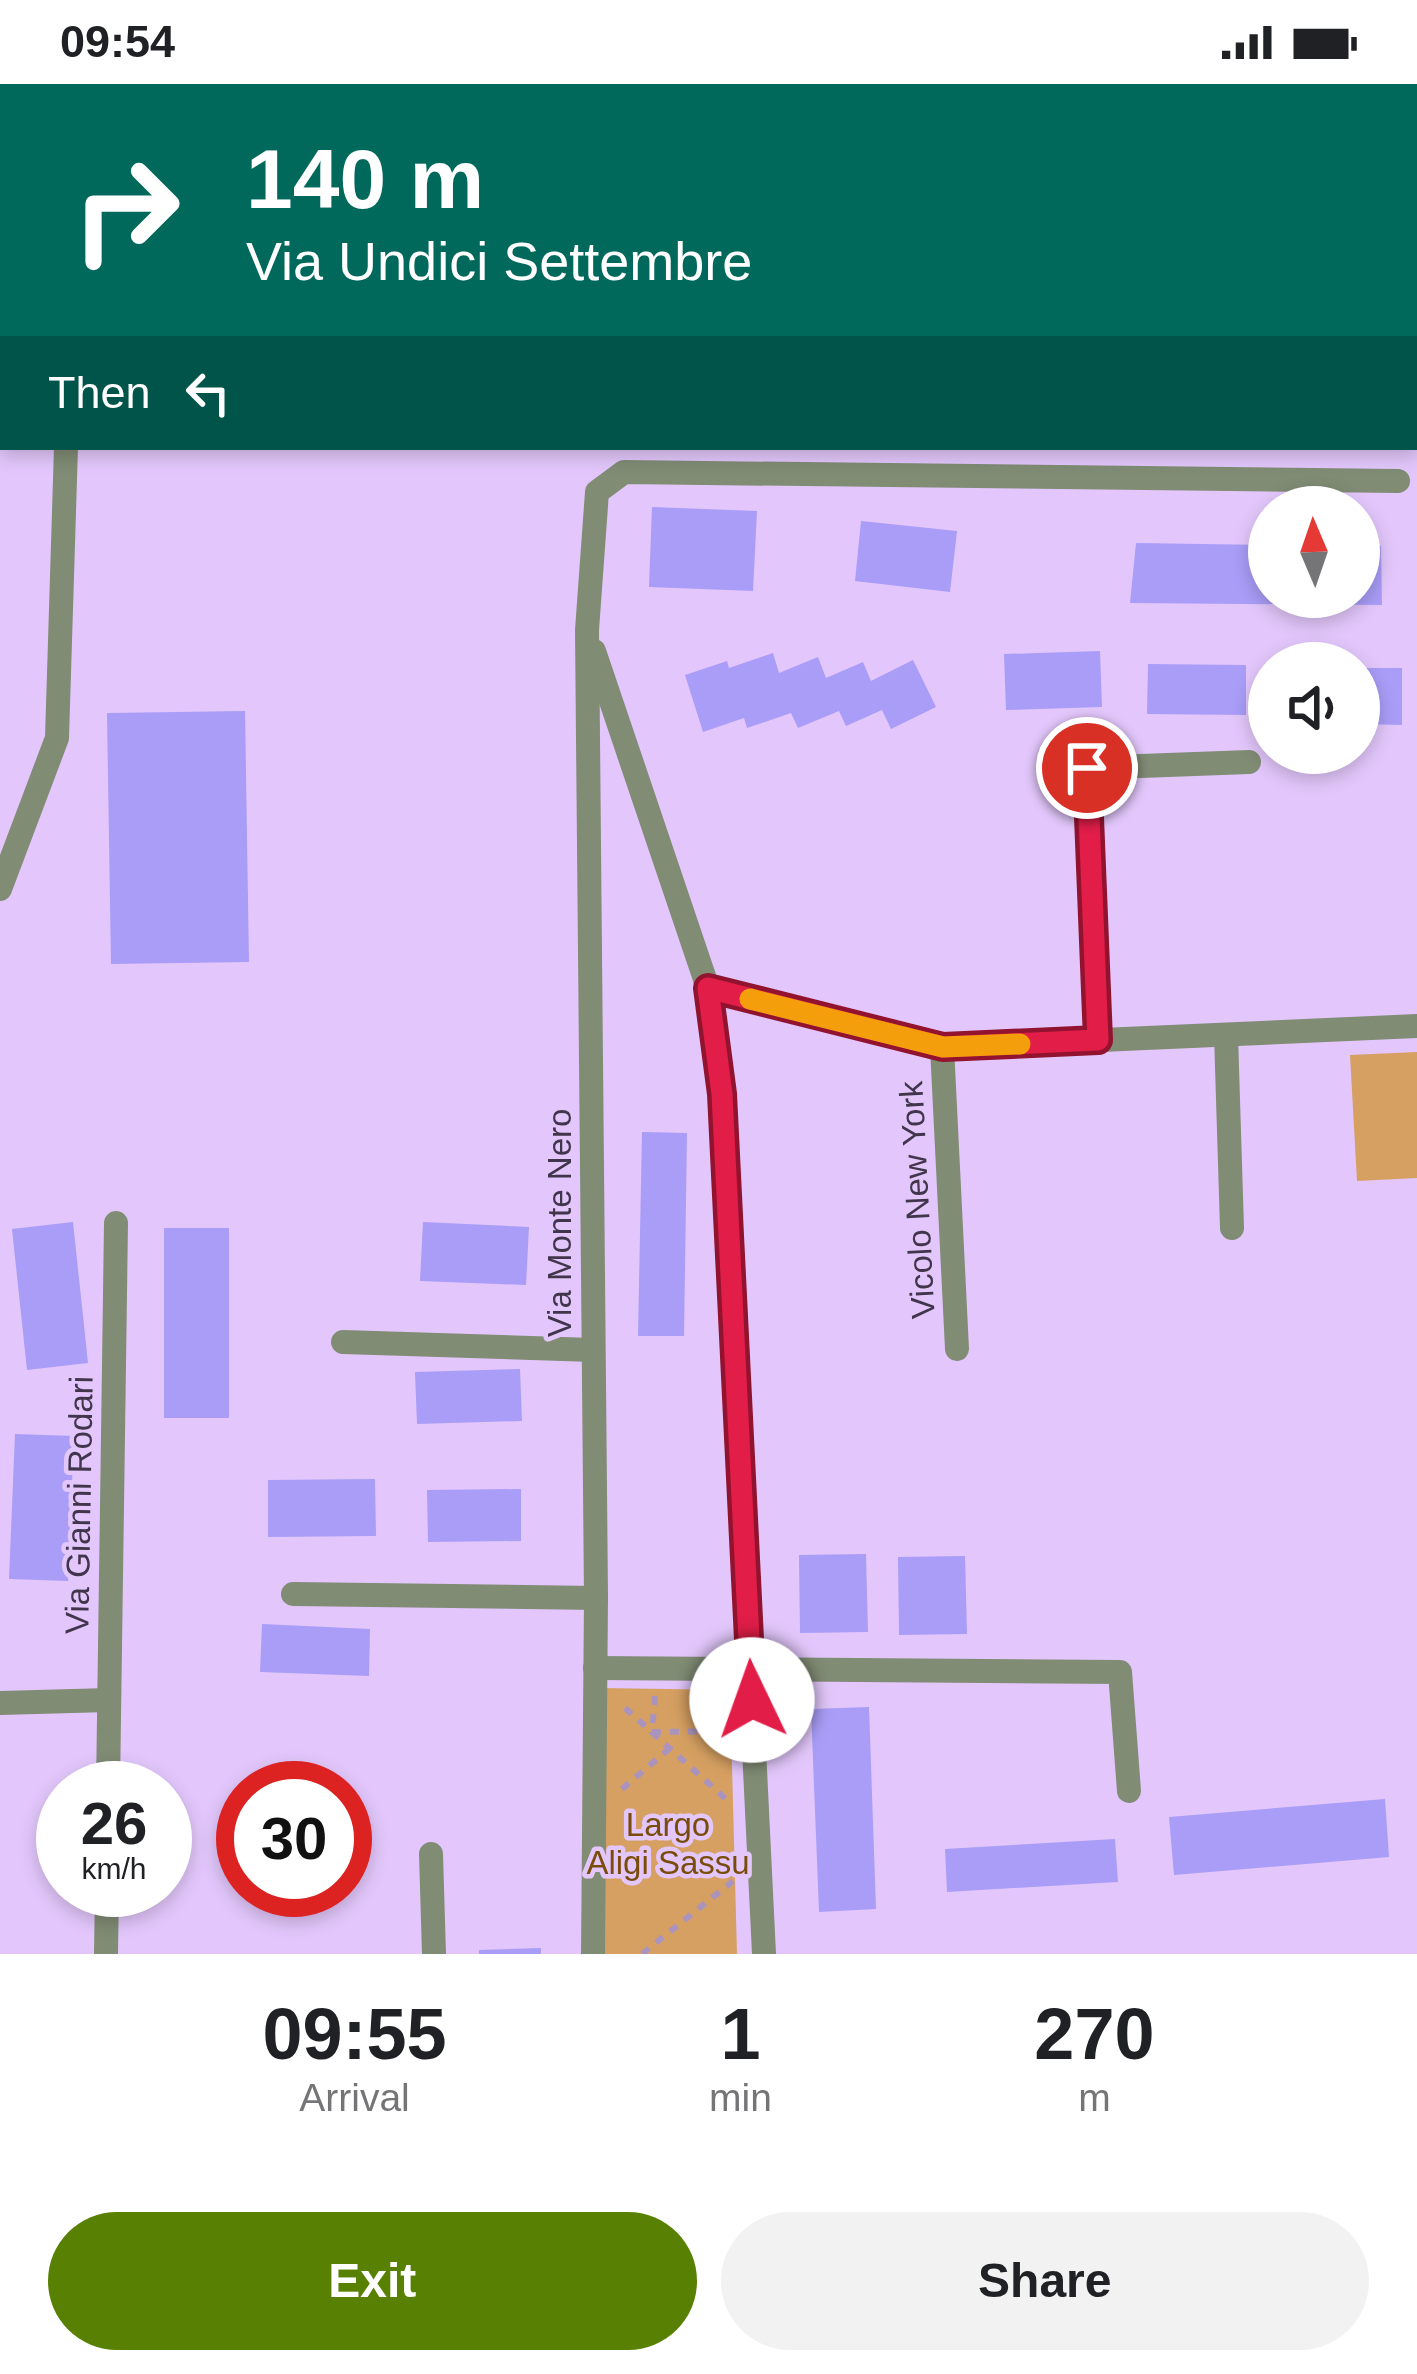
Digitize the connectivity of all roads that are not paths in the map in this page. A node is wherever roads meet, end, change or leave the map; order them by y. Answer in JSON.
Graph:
{"nodes":[{"id":1,"x":65,"y":450,"type":"edge"},
{"id":2,"x":1398,"y":481,"type":"dead end"},
{"id":3,"x":587,"y":630,"type":"junction"},
{"id":4,"x":1248,"y":762,"type":"edge"},
{"id":5,"x":0,"y":889,"type":"edge"},
{"id":6,"x":708,"y":988,"type":"junction"},
{"id":7,"x":1417,"y":1026,"type":"edge"},
{"id":8,"x":1226,"y":1035,"type":"junction"},
{"id":9,"x":1098,"y":1040,"type":"junction"},
{"id":10,"x":943,"y":1047,"type":"junction"},
{"id":11,"x":116,"y":1223,"type":"dead end"},
{"id":12,"x":1232,"y":1228,"type":"dead end"},
{"id":13,"x":343,"y":1342,"type":"dead end"},
{"id":14,"x":958,"y":1349,"type":"dead end"},
{"id":15,"x":593,"y":1350,"type":"junction"},
{"id":16,"x":293,"y":1594,"type":"dead end"},
{"id":17,"x":596,"y":1598,"type":"junction"},
{"id":18,"x":595,"y":1668,"type":"junction"},
{"id":19,"x":750,"y":1669,"type":"junction"},
{"id":20,"x":110,"y":1700,"type":"junction"},
{"id":21,"x":0,"y":1703,"type":"edge"},
{"id":22,"x":109,"y":1761,"type":"edge"},
{"id":23,"x":1129,"y":1790,"type":"dead end"},
{"id":24,"x":431,"y":1854,"type":"dead end"},
{"id":25,"x":107,"y":1917,"type":"edge"},
{"id":26,"x":106,"y":1954,"type":"edge"},
{"id":27,"x":434,"y":1954,"type":"edge"},
{"id":28,"x":593,"y":1954,"type":"edge"},
{"id":29,"x":764,"y":1954,"type":"edge"}],
"edges":[{"from":1,"to":5,"type":"street"},
{"from":2,"to":3,"type":"street","name":"Via Monte Nero"},
{"from":3,"to":6,"type":"street"},
{"from":3,"to":15,"type":"street","name":"Via Monte Nero"},
{"from":4,"to":9,"type":"street"},
{"from":6,"to":10,"type":"street"},
{"from":6,"to":19,"type":"street"},
{"from":7,"to":8,"type":"street"},
{"from":8,"to":9,"type":"street"},
{"from":8,"to":12,"type":"street"},
{"from":9,"to":10,"type":"street"},
{"from":10,"to":14,"type":"street","name":"Vicolo New York"},
{"from":11,"to":20,"type":"street","name":"Via Gianni Rodari"},
{"from":13,"to":15,"type":"street"},
{"from":15,"to":17,"type":"street","name":"Via Monte Nero"},
{"from":16,"to":17,"type":"street"},
{"from":17,"to":18,"type":"street","name":"Via Monte Nero"},
{"from":18,"to":19,"type":"street"},
{"from":18,"to":28,"type":"street","name":"Via Monte Nero"},
{"from":19,"to":23,"type":"street"},
{"from":19,"to":29,"type":"street"},
{"from":20,"to":21,"type":"street"},
{"from":20,"to":22,"type":"street","name":"Via Gianni Rodari"},
{"from":24,"to":27,"type":"street"},
{"from":25,"to":26,"type":"street"}]}
